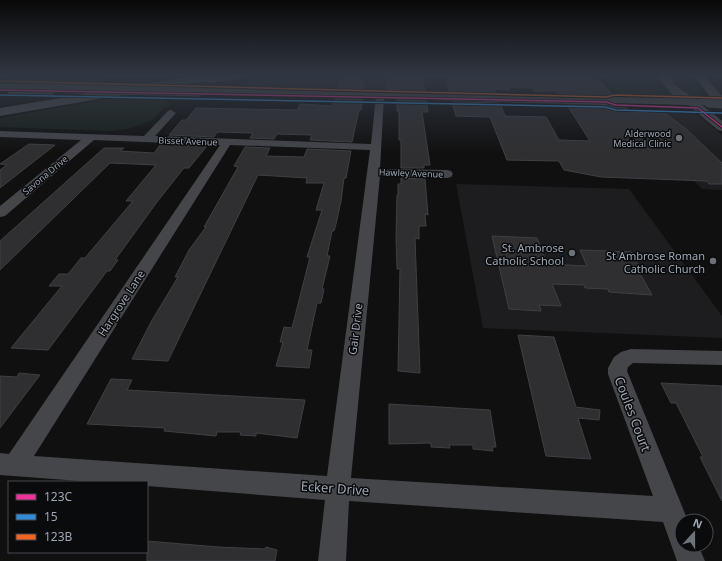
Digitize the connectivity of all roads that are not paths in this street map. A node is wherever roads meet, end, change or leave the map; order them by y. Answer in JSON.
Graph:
{"nodes":[{"id":1,"x":18,"y":101,"type":"edge"},
{"id":2,"x":55,"y":101,"type":"edge"},
{"id":3,"x":379,"y":101,"type":"edge"},
{"id":4,"x":575,"y":101,"type":"edge"},
{"id":5,"x":0,"y":104,"type":"edge"},
{"id":6,"x":711,"y":105,"type":"edge"},
{"id":7,"x":0,"y":112,"type":"edge"},
{"id":8,"x":171,"y":114,"type":"dead end"},
{"id":9,"x":722,"y":127,"type":"edge"},
{"id":10,"x":0,"y":134,"type":"edge"},
{"id":11,"x":90,"y":138,"type":"junction"},
{"id":12,"x":146,"y":140,"type":"junction"},
{"id":13,"x":228,"y":142,"type":"junction"},
{"id":14,"x":375,"y":147,"type":"junction"},
{"id":15,"x":374,"y":172,"type":"junction"},
{"id":16,"x":448,"y":174,"type":"dead end"},
{"id":17,"x":0,"y":213,"type":"edge"},
{"id":18,"x":722,"y":358,"type":"edge"},
{"id":19,"x":8,"y":464,"type":"edge"},
{"id":20,"x":338,"y":488,"type":"junction"},
{"id":21,"x":670,"y":510,"type":"junction"},
{"id":22,"x":674,"y":520,"type":"edge"},
{"id":23,"x":332,"y":561,"type":"edge"}],
"edges":[{"from":1,"to":5,"type":"highway"},
{"from":2,"to":7,"type":"highway"},
{"from":3,"to":14,"type":"street","name":"Gair Drive"},
{"from":4,"to":6,"type":"main road"},
{"from":6,"to":9,"type":"main road"},
{"from":8,"to":12,"type":"street"},
{"from":10,"to":11,"type":"street","name":"Bisset Avenue"},
{"from":11,"to":12,"type":"street","name":"Bisset Avenue"},
{"from":11,"to":17,"type":"street","name":"Savona Drive"},
{"from":12,"to":13,"type":"street","name":"Bisset Avenue"},
{"from":13,"to":14,"type":"street","name":"Bisset Avenue"},
{"from":13,"to":19,"type":"street","name":"Hargrove Lane"},
{"from":14,"to":15,"type":"street","name":"Gair Drive"},
{"from":15,"to":16,"type":"street","name":"Hawley Avenue"},
{"from":15,"to":20,"type":"street","name":"Gair Drive"},
{"from":18,"to":21,"type":"street","name":"Coules Court"},
{"from":19,"to":20,"type":"street","name":"Ecker Drive"},
{"from":20,"to":21,"type":"street","name":"Ecker Drive"},
{"from":20,"to":23,"type":"street","name":"Gair Drive"},
{"from":21,"to":22,"type":"street","name":"Coules Court"}]}
